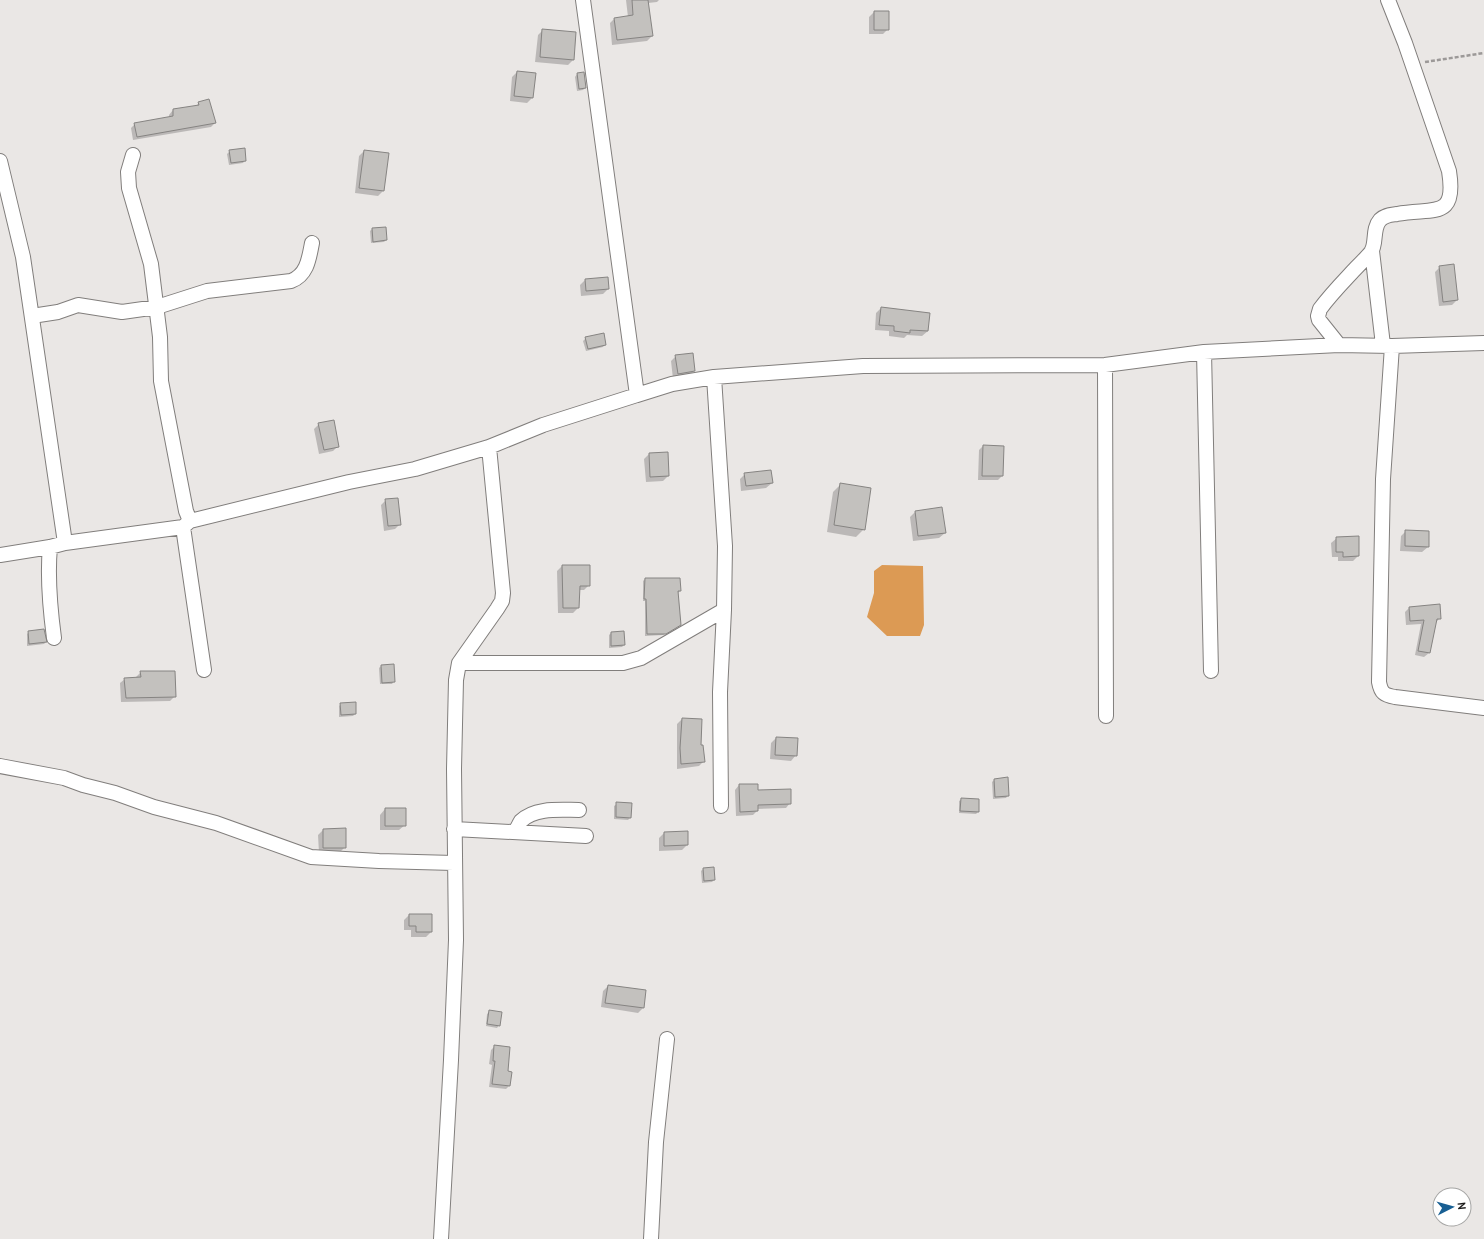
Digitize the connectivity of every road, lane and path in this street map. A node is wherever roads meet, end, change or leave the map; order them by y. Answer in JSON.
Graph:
{"nodes":[{"id":1,"x":583,"y":0,"type":"edge"},
{"id":2,"x":1388,"y":0,"type":"edge"},
{"id":3,"x":1484,"y":53,"type":"edge"},
{"id":4,"x":1412,"y":64,"type":"junction"},
{"id":5,"x":133,"y":155,"type":"dead end"},
{"id":6,"x":0,"y":161,"type":"edge"},
{"id":7,"x":312,"y":243,"type":"dead end"},
{"id":8,"x":1372,"y":251,"type":"junction"},
{"id":9,"x":157,"y":307,"type":"junction"},
{"id":10,"x":32,"y":316,"type":"junction"},
{"id":11,"x":1484,"y":343,"type":"edge"},
{"id":12,"x":1338,"y":345,"type":"junction"},
{"id":13,"x":1387,"y":346,"type":"junction"},
{"id":14,"x":1204,"y":352,"type":"junction"},
{"id":15,"x":1105,"y":364,"type":"junction"},
{"id":16,"x":714,"y":377,"type":"junction"},
{"id":17,"x":636,"y":395,"type":"junction"},
{"id":18,"x":490,"y":446,"type":"junction"},
{"id":19,"x":186,"y":524,"type":"junction"},
{"id":20,"x":65,"y":543,"type":"junction"},
{"id":21,"x":50,"y":547,"type":"junction"},
{"id":22,"x":0,"y":555,"type":"edge"},
{"id":23,"x":724,"y":610,"type":"junction"},
{"id":24,"x":54,"y":638,"type":"dead end"},
{"id":25,"x":459,"y":663,"type":"junction"},
{"id":26,"x":204,"y":670,"type":"dead end"},
{"id":27,"x":1211,"y":671,"type":"dead end"},
{"id":28,"x":1484,"y":708,"type":"edge"},
{"id":29,"x":1106,"y":716,"type":"dead end"},
{"id":30,"x":0,"y":766,"type":"edge"},
{"id":31,"x":721,"y":806,"type":"dead end"},
{"id":32,"x":579,"y":810,"type":"dead end"},
{"id":33,"x":454,"y":829,"type":"junction"},
{"id":34,"x":515,"y":832,"type":"junction"},
{"id":35,"x":586,"y":836,"type":"dead end"},
{"id":36,"x":454,"y":863,"type":"junction"},
{"id":37,"x":667,"y":1039,"type":"dead end"},
{"id":38,"x":441,"y":1239,"type":"edge"},
{"id":39,"x":651,"y":1239,"type":"edge"}],
"edges":[{"from":1,"to":17,"type":"street"},
{"from":2,"to":4,"type":"street"},
{"from":3,"to":4,"type":"path"},
{"from":4,"to":8,"type":"street"},
{"from":5,"to":9,"type":"street"},
{"from":6,"to":10,"type":"street"},
{"from":7,"to":9,"type":"street"},
{"from":8,"to":12,"type":"street"},
{"from":8,"to":13,"type":"street"},
{"from":9,"to":10,"type":"street"},
{"from":9,"to":19,"type":"street"},
{"from":10,"to":20,"type":"street"},
{"from":11,"to":13,"type":"street"},
{"from":12,"to":13,"type":"street"},
{"from":12,"to":14,"type":"street"},
{"from":13,"to":28,"type":"street"},
{"from":14,"to":15,"type":"street"},
{"from":14,"to":27,"type":"street"},
{"from":15,"to":16,"type":"street"},
{"from":15,"to":29,"type":"street"},
{"from":16,"to":17,"type":"street"},
{"from":16,"to":23,"type":"street"},
{"from":17,"to":18,"type":"street"},
{"from":18,"to":19,"type":"street"},
{"from":18,"to":25,"type":"street"},
{"from":19,"to":20,"type":"street"},
{"from":19,"to":26,"type":"street"},
{"from":20,"to":21,"type":"street"},
{"from":21,"to":22,"type":"street"},
{"from":21,"to":24,"type":"street"},
{"from":23,"to":25,"type":"street"},
{"from":23,"to":31,"type":"street"},
{"from":25,"to":33,"type":"street"},
{"from":30,"to":36,"type":"street"},
{"from":32,"to":34,"type":"street"},
{"from":33,"to":34,"type":"street"},
{"from":33,"to":36,"type":"street"},
{"from":34,"to":35,"type":"street"},
{"from":36,"to":38,"type":"street"},
{"from":37,"to":39,"type":"street"}]}
